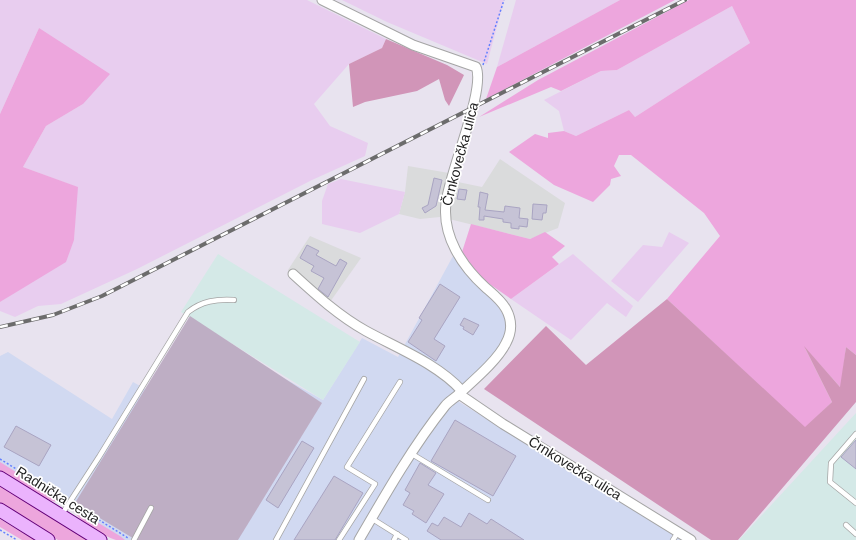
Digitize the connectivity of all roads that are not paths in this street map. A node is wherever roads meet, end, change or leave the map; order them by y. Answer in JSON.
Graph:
{"nodes":[{"id":1,"x":322,"y":0,"type":"edge"},
{"id":2,"x":293,"y":274,"type":"dead end"},
{"id":3,"x":234,"y":300,"type":"dead end"},
{"id":4,"x":364,"y":380,"type":"dead end"},
{"id":5,"x":400,"y":382,"type":"dead end"},
{"id":6,"x":460,"y":392,"type":"junction"},
{"id":7,"x":856,"y":434,"type":"edge"},
{"id":8,"x":412,"y":454,"type":"junction"},
{"id":9,"x":0,"y":478,"type":"edge"},
{"id":10,"x":488,"y":500,"type":"dead end"},
{"id":11,"x":856,"y":503,"type":"edge"},
{"id":12,"x":151,"y":508,"type":"dead end"},
{"id":13,"x":0,"y":510,"type":"edge"},
{"id":14,"x":61,"y":516,"type":"junction"},
{"id":15,"x":372,"y":518,"type":"junction"},
{"id":16,"x":846,"y":525,"type":"dead end"},
{"id":17,"x":678,"y":532,"type":"junction"},
{"id":18,"x":397,"y":534,"type":"junction"},
{"id":19,"x":856,"y":534,"type":"edge"},
{"id":20,"x":48,"y":540,"type":"edge"},
{"id":21,"x":100,"y":540,"type":"edge"},
{"id":22,"x":132,"y":540,"type":"edge"},
{"id":23,"x":276,"y":540,"type":"edge"},
{"id":24,"x":339,"y":540,"type":"edge"},
{"id":25,"x":359,"y":540,"type":"edge"},
{"id":26,"x":394,"y":540,"type":"edge"},
{"id":27,"x":406,"y":540,"type":"edge"},
{"id":28,"x":673,"y":540,"type":"edge"},
{"id":29,"x":691,"y":540,"type":"edge"}],
"edges":[{"from":1,"to":6,"type":"street","name":"Črnkovečka ulica"},
{"from":2,"to":6,"type":"street"},
{"from":3,"to":14,"type":"lane"},
{"from":4,"to":23,"type":"lane"},
{"from":5,"to":24,"type":"lane"},
{"from":6,"to":8,"type":"street","name":"Črnkovečka ulica"},
{"from":6,"to":17,"type":"street","name":"Črnkovečka ulica"},
{"from":7,"to":11,"type":"lane"},
{"from":8,"to":10,"type":"lane"},
{"from":8,"to":15,"type":"street","name":"Črnkovečka ulica"},
{"from":9,"to":14,"type":"main road","name":"Radnička cesta"},
{"from":12,"to":22,"type":"lane"},
{"from":13,"to":20,"type":"main road"},
{"from":14,"to":21,"type":"main road","name":"Radnička cesta"},
{"from":15,"to":18,"type":"lane"},
{"from":15,"to":25,"type":"street","name":"Črnkovečka ulica"},
{"from":16,"to":19,"type":"lane"},
{"from":17,"to":28,"type":"lane"},
{"from":17,"to":29,"type":"street","name":"Črnkovečka ulica"},
{"from":18,"to":26,"type":"lane"},
{"from":18,"to":27,"type":"lane"}]}
